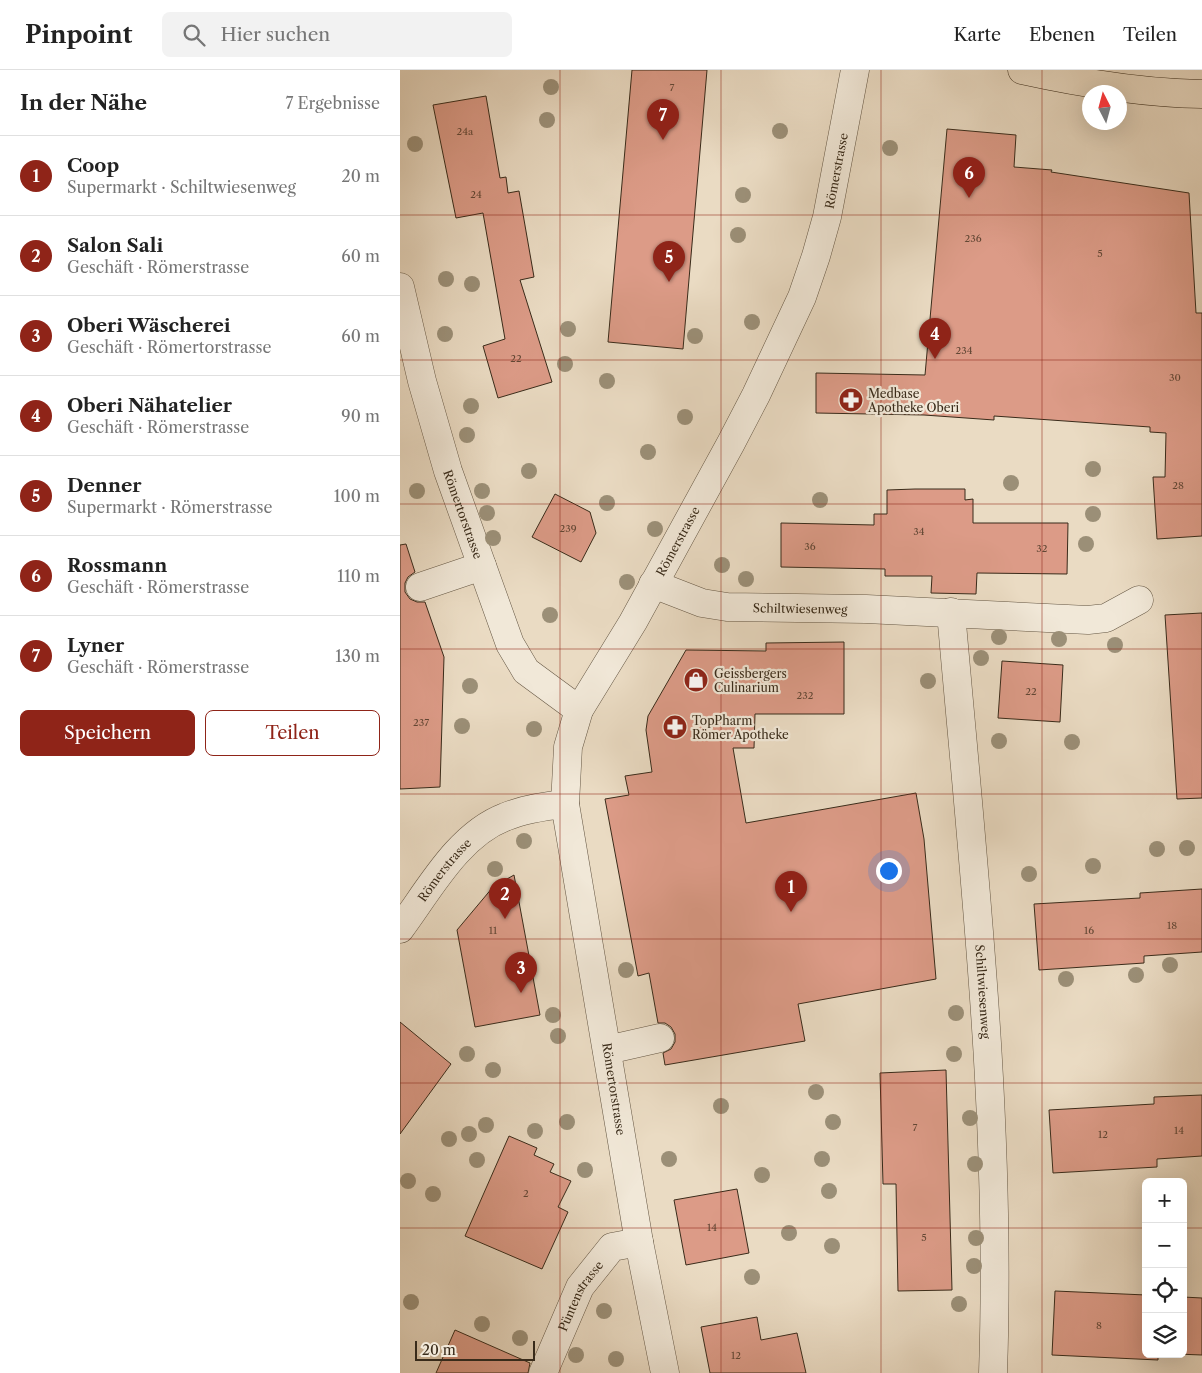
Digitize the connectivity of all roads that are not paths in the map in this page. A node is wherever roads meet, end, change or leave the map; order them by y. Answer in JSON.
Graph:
{"nodes":[{"id":1,"x":855,"y":70,"type":"edge"},
{"id":2,"x":1022,"y":70,"type":"edge"},
{"id":3,"x":1202,"y":94,"type":"edge"},
{"id":4,"x":400,"y":287,"type":"edge"},
{"id":5,"x":482,"y":566,"type":"junction"},
{"id":6,"x":653,"y":584,"type":"junction"},
{"id":7,"x":420,"y":587,"type":"dead end"},
{"id":8,"x":1139,"y":600,"type":"dead end"},
{"id":9,"x":951,"y":612,"type":"junction"},
{"id":10,"x":579,"y":710,"type":"junction"},
{"id":11,"x":565,"y":804,"type":"junction"},
{"id":12,"x":400,"y":929,"type":"edge"},
{"id":13,"x":660,"y":1038,"type":"dead end"},
{"id":14,"x":607,"y":1050,"type":"junction"},
{"id":15,"x":639,"y":1242,"type":"junction"},
{"id":16,"x":543,"y":1373,"type":"edge"},
{"id":17,"x":665,"y":1373,"type":"edge"},
{"id":18,"x":993,"y":1373,"type":"edge"}],
"edges":[{"from":1,"to":6,"type":"street","name":"Römerstrasse"},
{"from":2,"to":3,"type":"main road"},
{"from":4,"to":5,"type":"street","name":"Römertorstrasse"},
{"from":5,"to":7,"type":"street"},
{"from":5,"to":10,"type":"street","name":"Römertorstrasse"},
{"from":6,"to":9,"type":"street","name":"Schiltwiesenweg"},
{"from":6,"to":10,"type":"street","name":"Römerstrasse"},
{"from":8,"to":9,"type":"street","name":"Schiltwiesenweg"},
{"from":9,"to":18,"type":"street","name":"Schiltwiesenweg"},
{"from":10,"to":11,"type":"street","name":"Römerstrasse"},
{"from":11,"to":12,"type":"street","name":"Römerstrasse"},
{"from":11,"to":14,"type":"street","name":"Römertorstrasse"},
{"from":13,"to":14,"type":"street"},
{"from":14,"to":15,"type":"street","name":"Römertorstrasse"},
{"from":15,"to":16,"type":"street","name":"Püntenstrasse"},
{"from":15,"to":17,"type":"street","name":"Römertorstrasse"}]}
